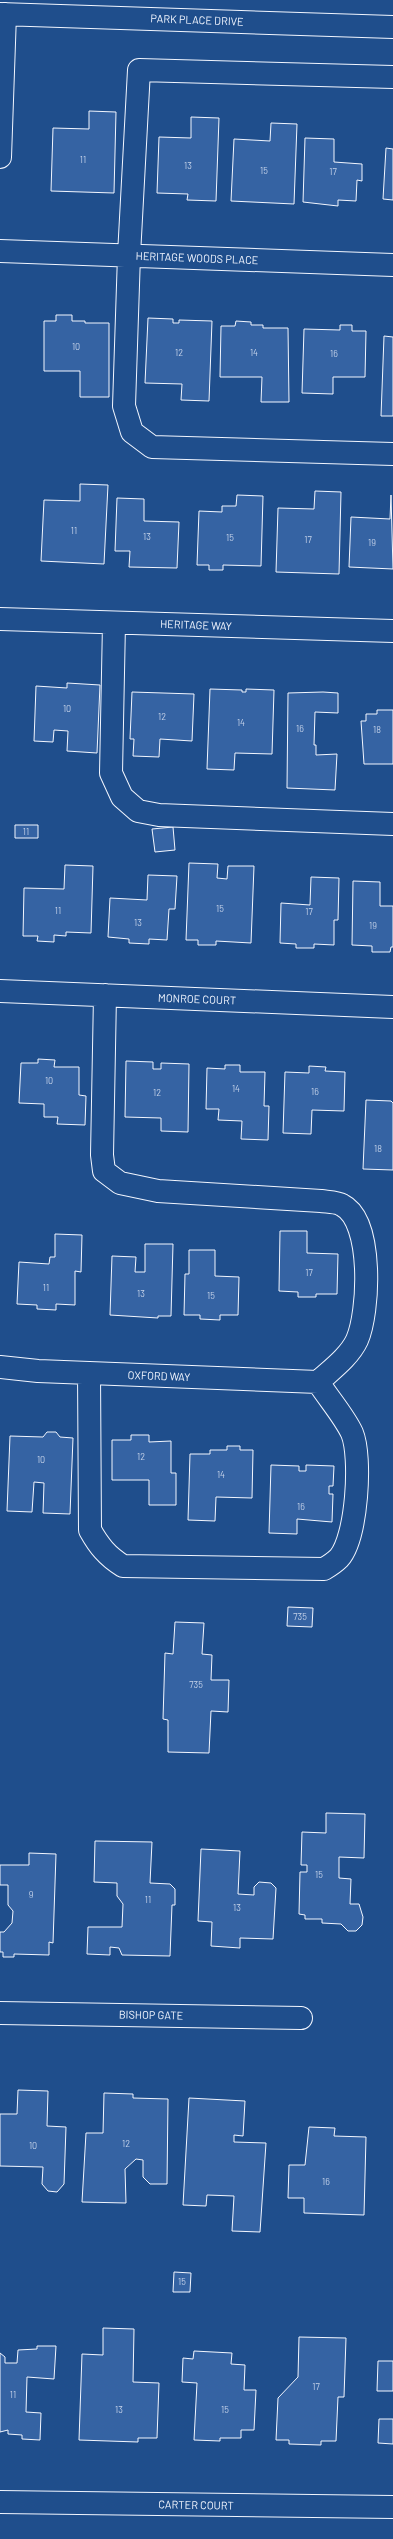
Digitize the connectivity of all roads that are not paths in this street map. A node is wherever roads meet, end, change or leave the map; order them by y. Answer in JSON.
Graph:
{"nodes":[{"id":1,"x":2,"y":14,"type":"edge"},
{"id":2,"x":393,"y":27,"type":"edge"},
{"id":3,"x":393,"y":77,"type":"edge"},
{"id":4,"x":1,"y":90,"type":"edge"},
{"id":5,"x":0,"y":157,"type":"edge"},
{"id":6,"x":0,"y":251,"type":"edge"},
{"id":7,"x":129,"y":255,"type":"junction"},
{"id":8,"x":393,"y":265,"type":"edge"},
{"id":9,"x":393,"y":454,"type":"edge"},
{"id":10,"x":0,"y":619,"type":"edge"},
{"id":11,"x":114,"y":623,"type":"junction"},
{"id":12,"x":393,"y":631,"type":"edge"},
{"id":13,"x":393,"y":824,"type":"edge"},
{"id":14,"x":0,"y":991,"type":"edge"},
{"id":15,"x":105,"y":995,"type":"junction"},
{"id":16,"x":393,"y":1007,"type":"edge"},
{"id":17,"x":0,"y":1367,"type":"edge"},
{"id":18,"x":90,"y":1373,"type":"junction"},
{"id":19,"x":318,"y":1382,"type":"junction"},
{"id":20,"x":0,"y":2013,"type":"edge"},
{"id":21,"x":301,"y":2018,"type":"dead end"},
{"id":22,"x":0,"y":2502,"type":"edge"},
{"id":23,"x":393,"y":2507,"type":"edge"}],
"edges":[{"from":1,"to":2,"type":"street","name":"PARK PLACE DRIVE"},
{"from":1,"to":4,"type":"street"},
{"from":3,"to":7,"type":"street"},
{"from":4,"to":5,"type":"street"},
{"from":6,"to":7,"type":"street","name":"HERITAGE WOODS PLACE"},
{"from":7,"to":8,"type":"street","name":"HERITAGE WOODS PLACE"},
{"from":7,"to":9,"type":"street"},
{"from":10,"to":11,"type":"street","name":"HERITAGE WAY"},
{"from":11,"to":12,"type":"street","name":"HERITAGE WAY"},
{"from":11,"to":13,"type":"street"},
{"from":14,"to":15,"type":"street","name":"MONROE COURT"},
{"from":15,"to":16,"type":"street","name":"MONROE COURT"},
{"from":15,"to":19,"type":"street"},
{"from":17,"to":18,"type":"street","name":"OXFORD WAY"},
{"from":18,"to":19,"type":"street","name":"OXFORD WAY"},
{"from":18,"to":19,"type":"street"},
{"from":20,"to":21,"type":"street","name":"BISHOP GATE"},
{"from":22,"to":23,"type":"street","name":"CARTER COURT"}]}
